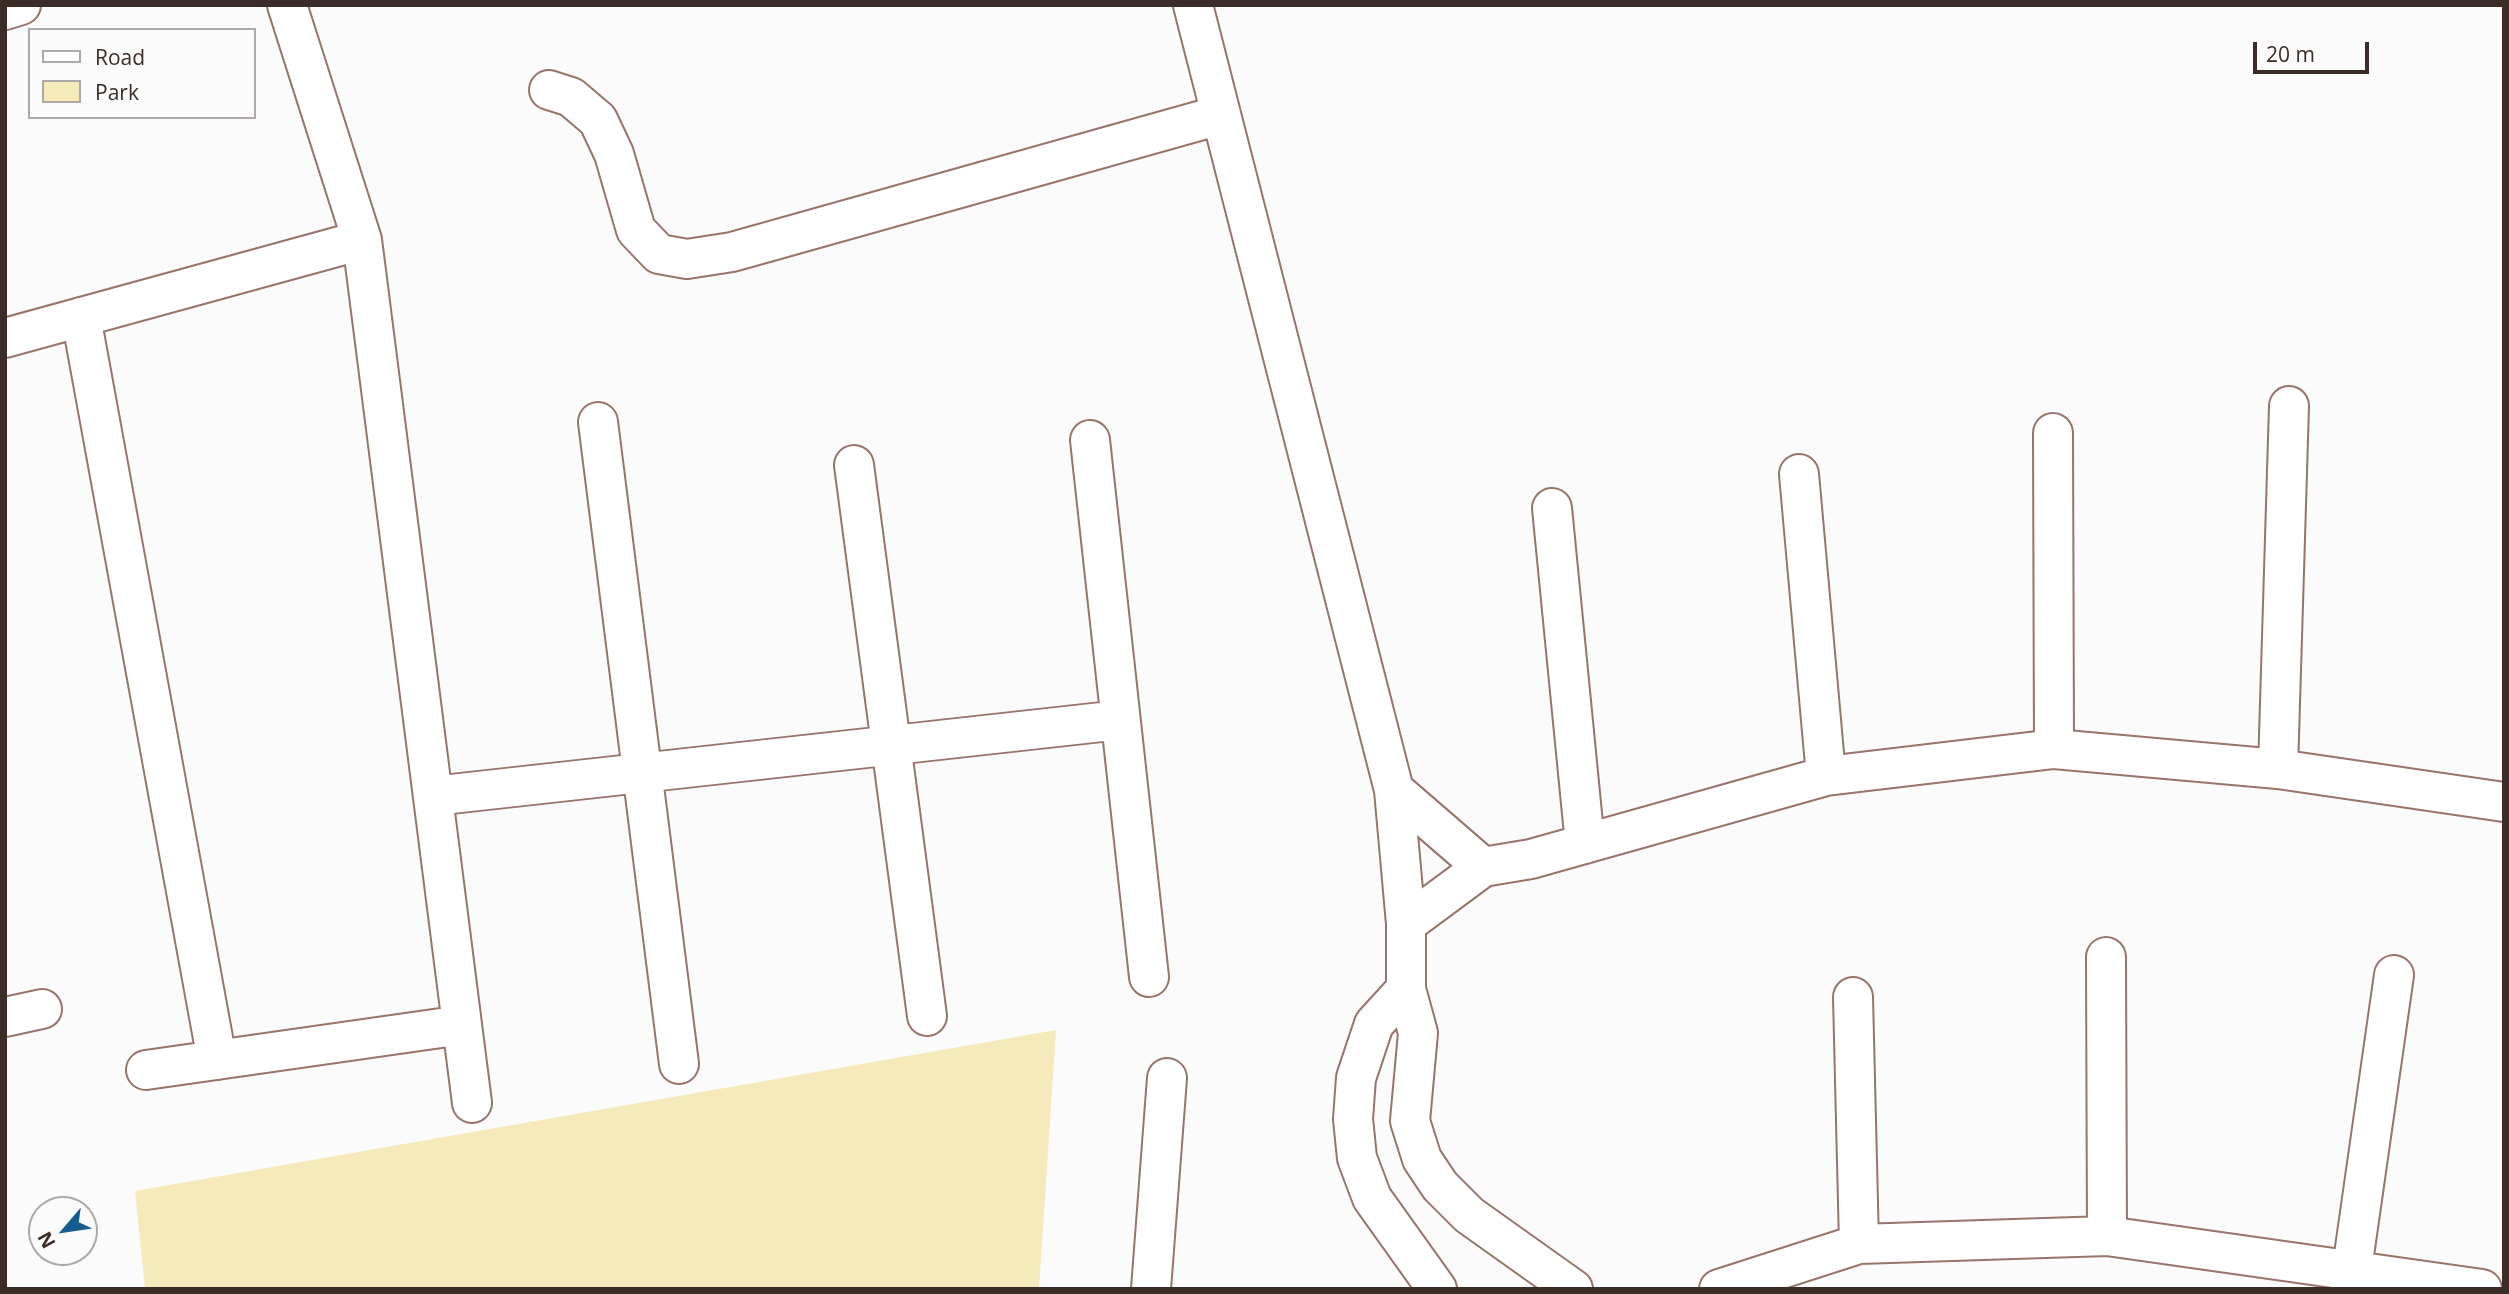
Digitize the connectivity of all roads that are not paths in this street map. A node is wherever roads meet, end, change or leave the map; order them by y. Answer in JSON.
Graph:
{"nodes":[{"id":1,"x":21,"y":5,"type":"edge"},
{"id":2,"x":287,"y":5,"type":"edge"},
{"id":3,"x":1193,"y":5,"type":"edge"},
{"id":4,"x":5,"y":9,"type":"edge"},
{"id":5,"x":549,"y":90,"type":"dead end"},
{"id":6,"x":1220,"y":115,"type":"junction"},
{"id":7,"x":362,"y":240,"type":"junction"},
{"id":8,"x":81,"y":317,"type":"junction"},
{"id":9,"x":5,"y":338,"type":"edge"},
{"id":10,"x":2289,"y":406,"type":"dead end"},
{"id":11,"x":598,"y":422,"type":"dead end"},
{"id":12,"x":2053,"y":433,"type":"dead end"},
{"id":13,"x":1090,"y":440,"type":"dead end"},
{"id":14,"x":854,"y":465,"type":"dead end"},
{"id":15,"x":1799,"y":474,"type":"dead end"},
{"id":16,"x":1552,"y":508,"type":"dead end"},
{"id":17,"x":1120,"y":720,"type":"junction"},
{"id":18,"x":891,"y":745,"type":"junction"},
{"id":19,"x":2054,"y":749,"type":"junction"},
{"id":20,"x":2278,"y":769,"type":"junction"},
{"id":21,"x":642,"y":772,"type":"junction"},
{"id":22,"x":1826,"y":776,"type":"junction"},
{"id":23,"x":1394,"y":790,"type":"junction"},
{"id":24,"x":433,"y":796,"type":"junction"},
{"id":25,"x":2504,"y":802,"type":"edge"},
{"id":26,"x":1585,"y":844,"type":"junction"},
{"id":27,"x":1483,"y":867,"type":"junction"},
{"id":28,"x":1406,"y":924,"type":"junction"},
{"id":29,"x":2106,"y":957,"type":"dead end"},
{"id":30,"x":2394,"y":975,"type":"dead end"},
{"id":31,"x":1149,"y":977,"type":"dead end"},
{"id":32,"x":1406,"y":989,"type":"junction"},
{"id":33,"x":1853,"y":997,"type":"dead end"},
{"id":34,"x":42,"y":1009,"type":"dead end"},
{"id":35,"x":927,"y":1016,"type":"dead end"},
{"id":36,"x":5,"y":1017,"type":"edge"},
{"id":37,"x":462,"y":1025,"type":"junction"},
{"id":38,"x":217,"y":1060,"type":"junction"},
{"id":39,"x":679,"y":1064,"type":"dead end"},
{"id":40,"x":146,"y":1070,"type":"dead end"},
{"id":41,"x":1167,"y":1078,"type":"dead end"},
{"id":42,"x":472,"y":1103,"type":"dead end"},
{"id":43,"x":2108,"y":1236,"type":"junction"},
{"id":44,"x":1859,"y":1244,"type":"junction"},
{"id":45,"x":2352,"y":1269,"type":"junction"},
{"id":46,"x":1151,"y":1289,"type":"edge"},
{"id":47,"x":1437,"y":1289,"type":"edge"},
{"id":48,"x":1573,"y":1289,"type":"edge"},
{"id":49,"x":1719,"y":1289,"type":"edge"},
{"id":50,"x":2482,"y":1289,"type":"edge"}],
"edges":[{"from":1,"to":4,"type":"street"},
{"from":2,"to":7,"type":"street"},
{"from":3,"to":6,"type":"street"},
{"from":5,"to":6,"type":"street"},
{"from":6,"to":23,"type":"street"},
{"from":7,"to":8,"type":"street"},
{"from":7,"to":24,"type":"street"},
{"from":8,"to":9,"type":"street"},
{"from":8,"to":38,"type":"street"},
{"from":10,"to":20,"type":"street"},
{"from":11,"to":21,"type":"street"},
{"from":12,"to":19,"type":"street"},
{"from":13,"to":17,"type":"street"},
{"from":14,"to":18,"type":"street"},
{"from":15,"to":22,"type":"street"},
{"from":16,"to":26,"type":"street"},
{"from":17,"to":18,"type":"street"},
{"from":17,"to":31,"type":"street"},
{"from":18,"to":21,"type":"street"},
{"from":18,"to":35,"type":"street"},
{"from":19,"to":20,"type":"street"},
{"from":19,"to":22,"type":"street"},
{"from":20,"to":25,"type":"street"},
{"from":21,"to":24,"type":"street"},
{"from":21,"to":39,"type":"street"},
{"from":22,"to":26,"type":"street"},
{"from":23,"to":27,"type":"street"},
{"from":23,"to":28,"type":"street"},
{"from":24,"to":37,"type":"street"},
{"from":26,"to":27,"type":"street"},
{"from":27,"to":28,"type":"street"},
{"from":28,"to":32,"type":"street"},
{"from":29,"to":43,"type":"street"},
{"from":30,"to":45,"type":"street"},
{"from":32,"to":47,"type":"street"},
{"from":32,"to":48,"type":"street"},
{"from":33,"to":44,"type":"street"},
{"from":34,"to":36,"type":"street"},
{"from":37,"to":38,"type":"street"},
{"from":37,"to":42,"type":"street"},
{"from":38,"to":40,"type":"street"},
{"from":41,"to":46,"type":"street"},
{"from":43,"to":44,"type":"street"},
{"from":43,"to":45,"type":"street"},
{"from":44,"to":49,"type":"street"},
{"from":45,"to":50,"type":"street"}]}
